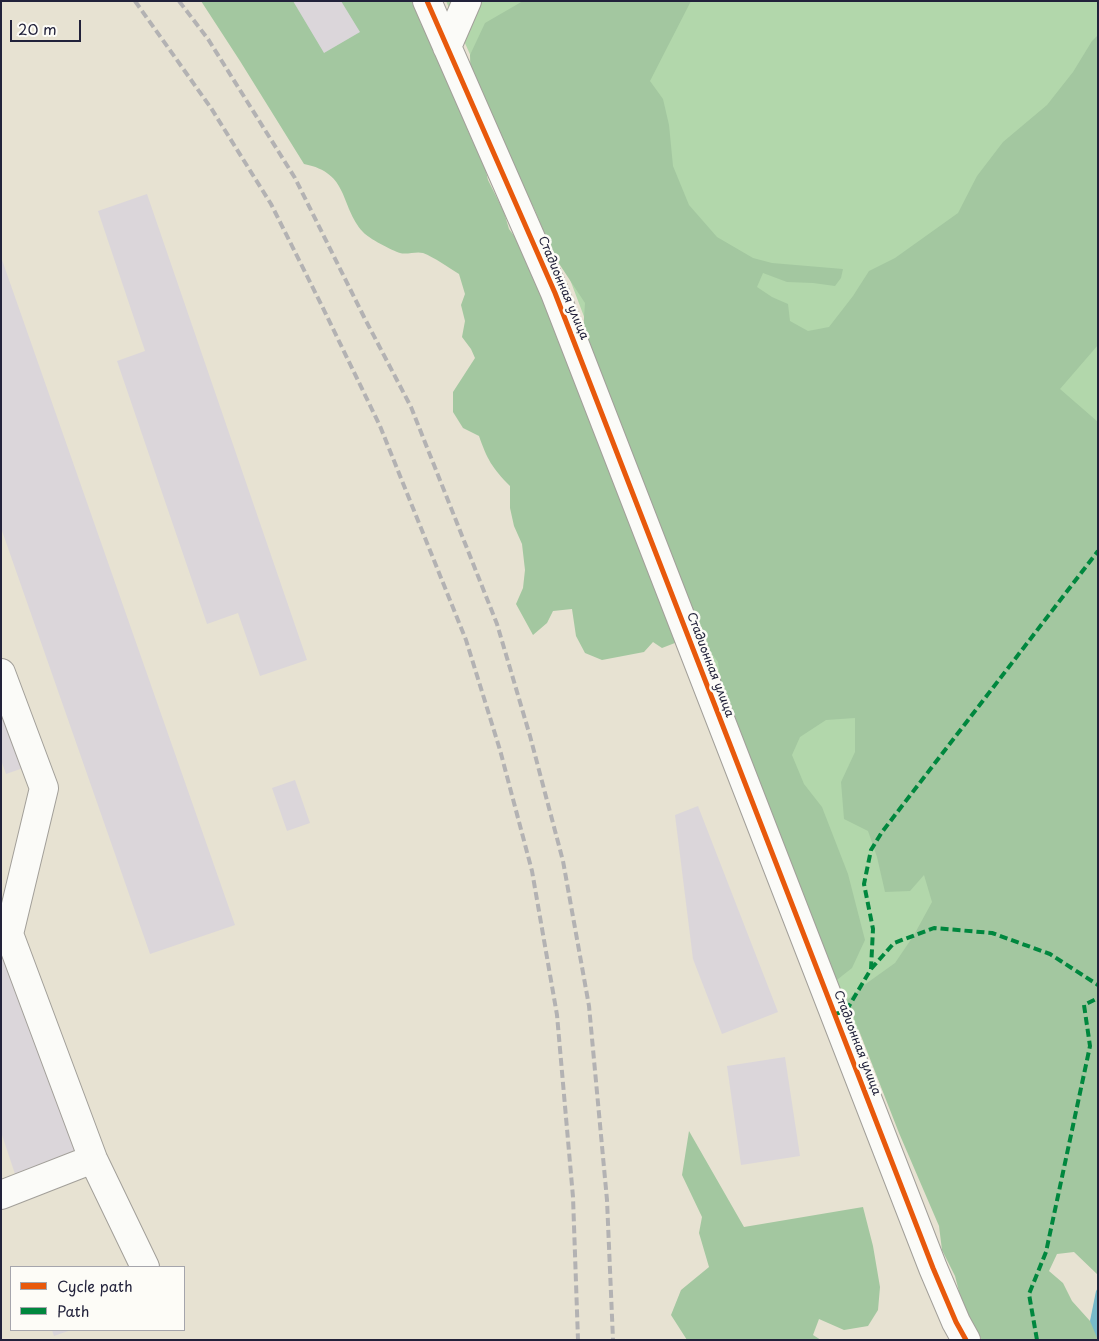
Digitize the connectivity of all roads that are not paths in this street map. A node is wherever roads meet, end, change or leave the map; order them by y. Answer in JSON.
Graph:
{"nodes":[{"id":1,"x":427,"y":1,"type":"edge"},
{"id":2,"x":466,"y":1,"type":"edge"},
{"id":3,"x":447,"y":47,"type":"junction"},
{"id":4,"x":1,"y":673,"type":"edge"},
{"id":5,"x":5,"y":936,"type":"edge"},
{"id":6,"x":93,"y":1159,"type":"junction"},
{"id":7,"x":1,"y":1195,"type":"edge"},
{"id":8,"x":145,"y":1266,"type":"edge"},
{"id":9,"x":966,"y":1340,"type":"edge"}],
"edges":[{"from":1,"to":3,"type":"street","name":"Стадионная улица"},
{"from":2,"to":3,"type":"street"},
{"from":3,"to":9,"type":"street","name":"Стадионная улица"},
{"from":4,"to":5,"type":"street"},
{"from":5,"to":6,"type":"street"},
{"from":6,"to":7,"type":"street"},
{"from":6,"to":8,"type":"street"}]}
